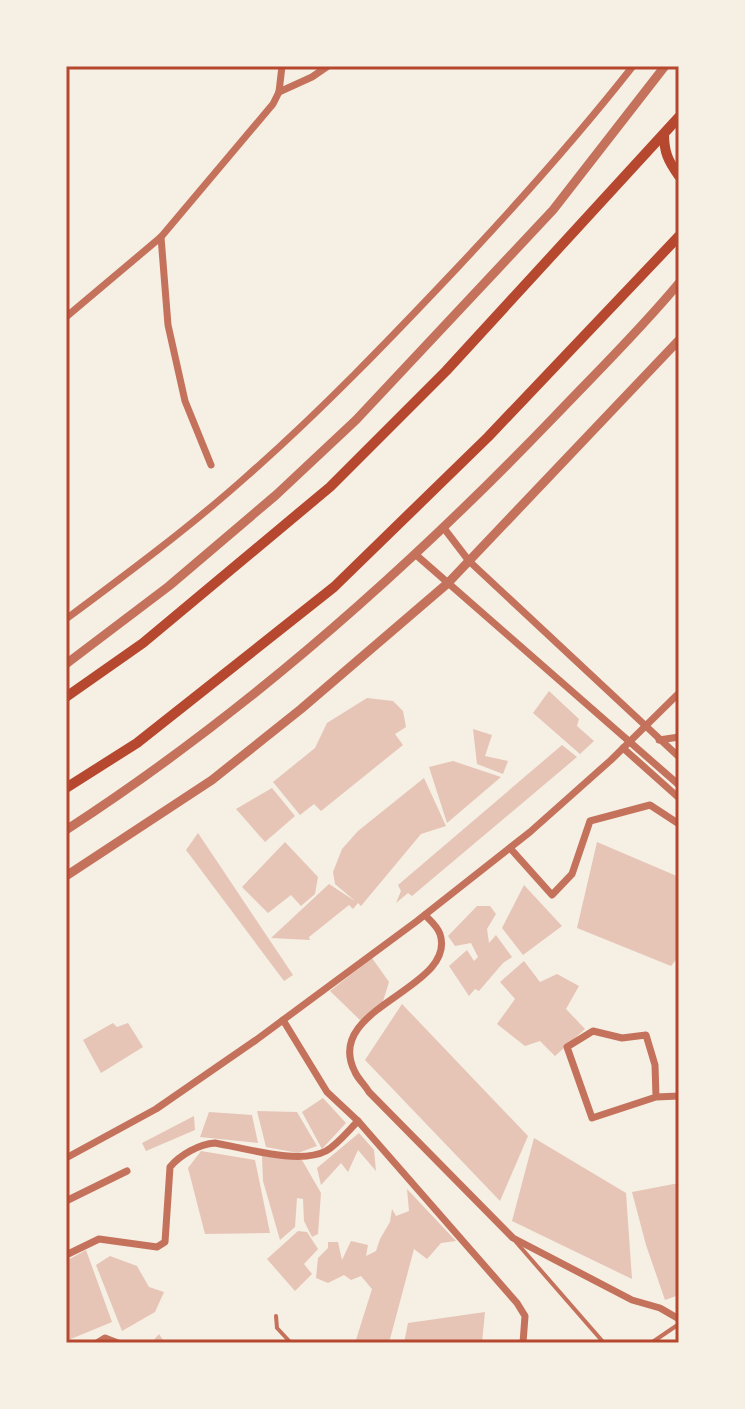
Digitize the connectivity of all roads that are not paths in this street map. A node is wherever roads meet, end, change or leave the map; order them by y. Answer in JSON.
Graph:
{"nodes":[{"id":1,"x":282,"y":66,"type":"edge"},
{"id":2,"x":328,"y":66,"type":"edge"},
{"id":3,"x":633,"y":66,"type":"edge"},
{"id":4,"x":665,"y":66,"type":"edge"},
{"id":5,"x":279,"y":92,"type":"junction"},
{"id":6,"x":679,"y":117,"type":"edge"},
{"id":7,"x":664,"y":134,"type":"junction"},
{"id":8,"x":679,"y":176,"type":"edge"},
{"id":9,"x":679,"y":236,"type":"edge"},
{"id":10,"x":161,"y":237,"type":"junction"},
{"id":11,"x":679,"y":283,"type":"edge"},
{"id":12,"x":66,"y":317,"type":"edge"},
{"id":13,"x":679,"y":340,"type":"edge"},
{"id":14,"x":211,"y":465,"type":"dead end"},
{"id":15,"x":443,"y":527,"type":"junction"},
{"id":16,"x":415,"y":554,"type":"junction"},
{"id":17,"x":469,"y":561,"type":"junction"},
{"id":18,"x":448,"y":583,"type":"junction"},
{"id":19,"x":66,"y":619,"type":"edge"},
{"id":20,"x":66,"y":664,"type":"edge"},
{"id":21,"x":679,"y":693,"type":"edge"},
{"id":22,"x":66,"y":697,"type":"edge"},
{"id":23,"x":645,"y":727,"type":"junction"},
{"id":24,"x":679,"y":737,"type":"edge"},
{"id":25,"x":659,"y":740,"type":"junction"},
{"id":26,"x":626,"y":745,"type":"junction"},
{"id":27,"x":679,"y":757,"type":"edge"},
{"id":28,"x":679,"y":785,"type":"edge"},
{"id":29,"x":66,"y":788,"type":"edge"},
{"id":30,"x":679,"y":798,"type":"edge"},
{"id":31,"x":679,"y":824,"type":"edge"},
{"id":32,"x":66,"y":830,"type":"edge"},
{"id":33,"x":510,"y":848,"type":"junction"},
{"id":34,"x":66,"y":876,"type":"edge"},
{"id":35,"x":425,"y":915,"type":"junction"},
{"id":36,"x":283,"y":1020,"type":"junction"},
{"id":37,"x":679,"y":1096,"type":"edge"},
{"id":38,"x":656,"y":1097,"type":"junction"},
{"id":39,"x":358,"y":1121,"type":"junction"},
{"id":40,"x":66,"y":1158,"type":"edge"},
{"id":41,"x":127,"y":1171,"type":"dead end"},
{"id":42,"x":66,"y":1201,"type":"edge"},
{"id":43,"x":513,"y":1238,"type":"junction"},
{"id":44,"x":66,"y":1255,"type":"edge"},
{"id":45,"x":276,"y":1316,"type":"dead end"},
{"id":46,"x":679,"y":1322,"type":"edge"},
{"id":47,"x":97,"y":1343,"type":"edge"},
{"id":48,"x":118,"y":1343,"type":"edge"},
{"id":49,"x":291,"y":1343,"type":"edge"},
{"id":50,"x":523,"y":1343,"type":"edge"},
{"id":51,"x":604,"y":1343,"type":"edge"},
{"id":52,"x":651,"y":1343,"type":"edge"}],
"edges":[{"from":1,"to":5,"type":"street"},
{"from":2,"to":5,"type":"street"},
{"from":3,"to":19,"type":"street"},
{"from":4,"to":20,"type":"street"},
{"from":5,"to":10,"type":"street"},
{"from":6,"to":7,"type":"main road"},
{"from":7,"to":8,"type":"main road"},
{"from":7,"to":22,"type":"main road"},
{"from":9,"to":29,"type":"main road"},
{"from":10,"to":12,"type":"street"},
{"from":10,"to":14,"type":"street"},
{"from":11,"to":15,"type":"street"},
{"from":13,"to":17,"type":"street"},
{"from":15,"to":16,"type":"street"},
{"from":15,"to":17,"type":"street"},
{"from":16,"to":18,"type":"street"},
{"from":16,"to":32,"type":"street"},
{"from":17,"to":18,"type":"street"},
{"from":17,"to":23,"type":"street"},
{"from":18,"to":26,"type":"street"},
{"from":18,"to":34,"type":"street"},
{"from":21,"to":23,"type":"street"},
{"from":23,"to":25,"type":"street"},
{"from":23,"to":26,"type":"street"},
{"from":24,"to":25,"type":"street"},
{"from":25,"to":27,"type":"street"},
{"from":26,"to":28,"type":"street"},
{"from":26,"to":30,"type":"street"},
{"from":26,"to":33,"type":"street"},
{"from":31,"to":33,"type":"street"},
{"from":33,"to":35,"type":"street"},
{"from":35,"to":36,"type":"street"},
{"from":35,"to":43,"type":"street"},
{"from":36,"to":39,"type":"street"},
{"from":36,"to":40,"type":"street"},
{"from":37,"to":38,"type":"street"},
{"from":38,"to":38,"type":"street"},
{"from":39,"to":44,"type":"street"},
{"from":39,"to":50,"type":"street"},
{"from":41,"to":42,"type":"street"},
{"from":43,"to":46,"type":"street"},
{"from":43,"to":51,"type":"lane"},
{"from":45,"to":49,"type":"lane"},
{"from":46,"to":52,"type":"lane"},
{"from":47,"to":48,"type":"street"}]}
